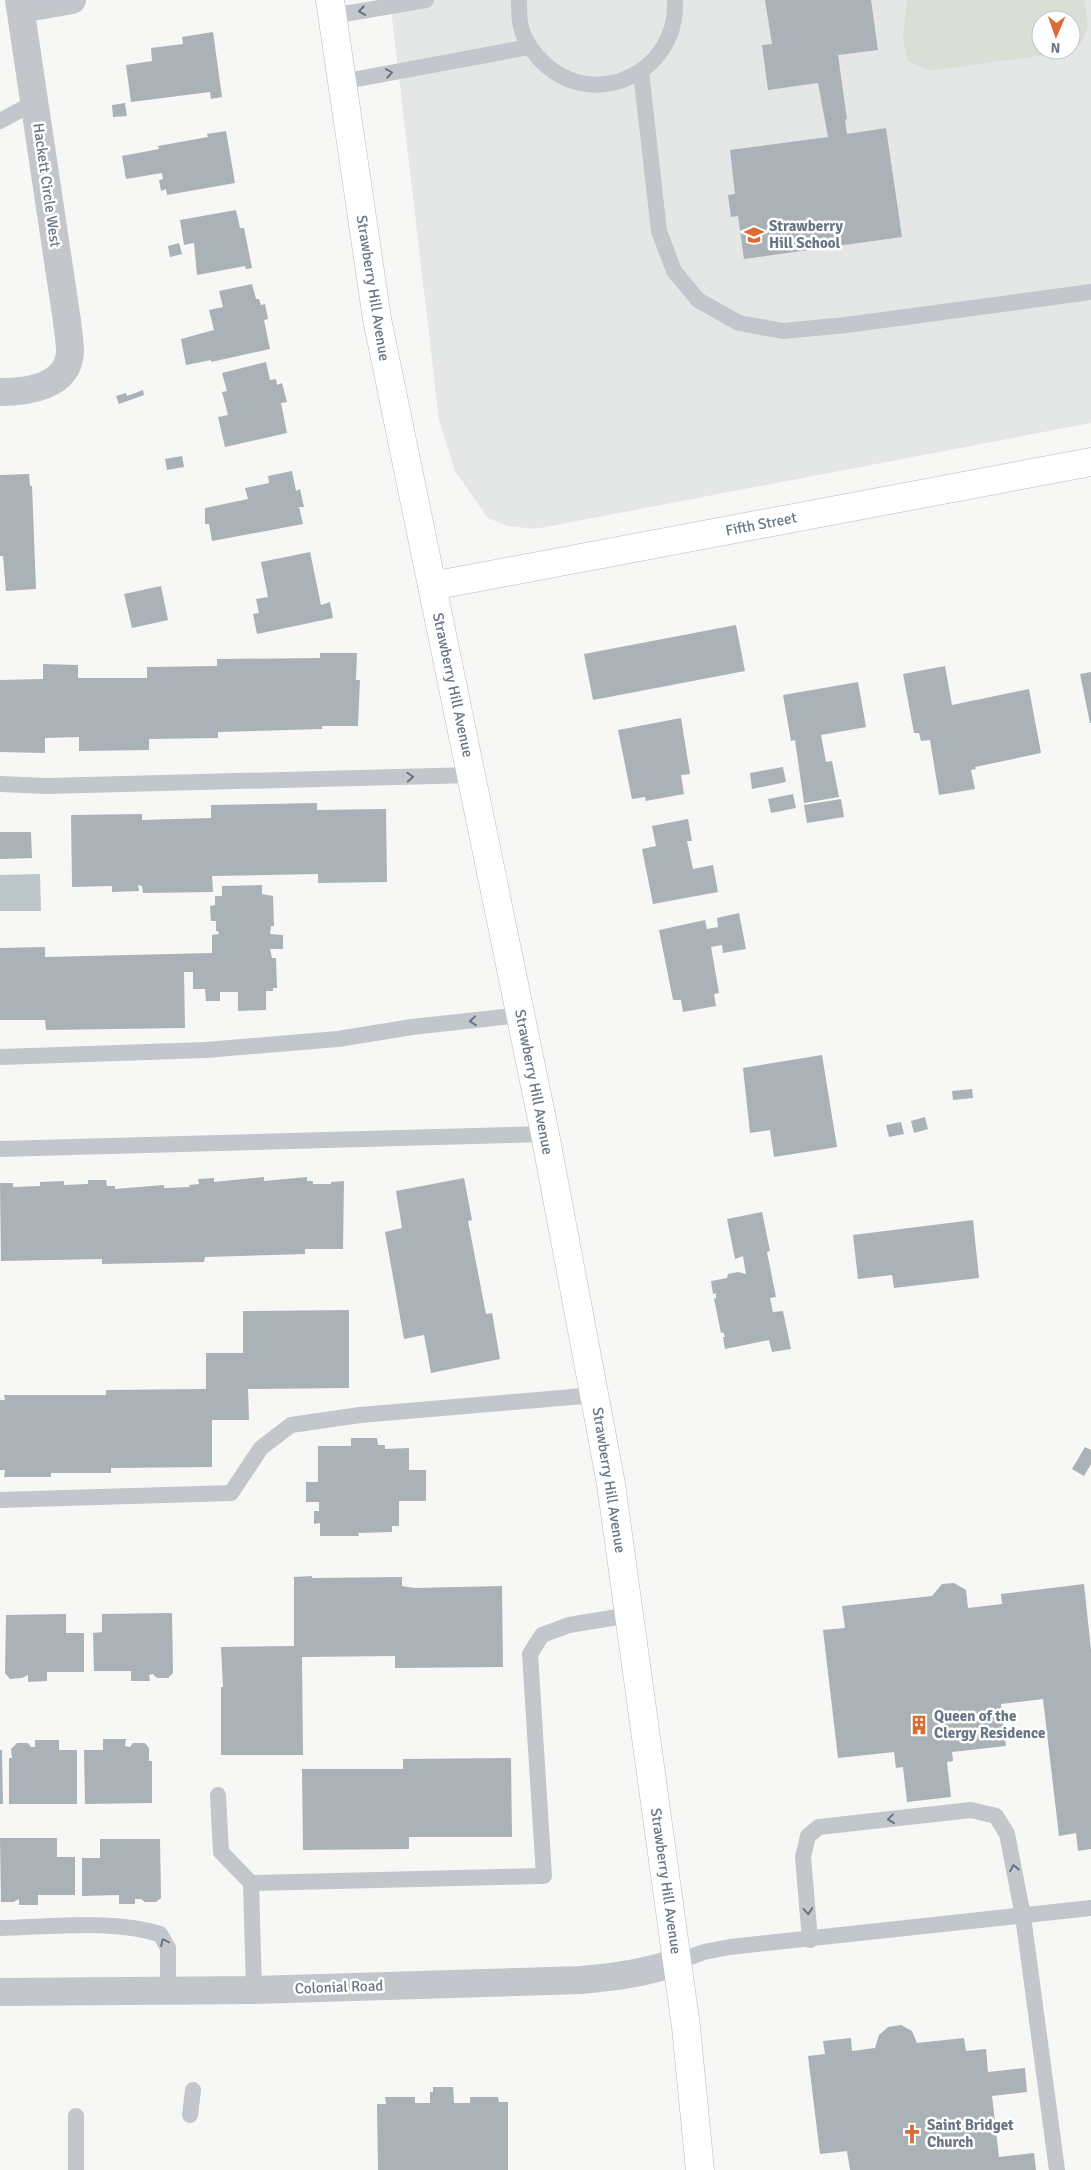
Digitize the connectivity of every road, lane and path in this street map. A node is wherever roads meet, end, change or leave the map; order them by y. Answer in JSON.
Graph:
{"nodes":[{"id":1,"x":72,"y":0,"type":"edge"},
{"id":2,"x":426,"y":0,"type":"edge"},
{"id":3,"x":519,"y":0,"type":"edge"},
{"id":4,"x":675,"y":0,"type":"edge"},
{"id":5,"x":20,"y":5,"type":"edge"},
{"id":6,"x":331,"y":8,"type":"edge"},
{"id":7,"x":529,"y":47,"type":"junction"},
{"id":8,"x":641,"y":72,"type":"junction"},
{"id":9,"x":341,"y":82,"type":"junction"},
{"id":10,"x":35,"y":102,"type":"junction"},
{"id":11,"x":0,"y":121,"type":"edge"},
{"id":12,"x":1091,"y":292,"type":"edge"},
{"id":13,"x":0,"y":392,"type":"edge"},
{"id":14,"x":1091,"y":462,"type":"edge"},
{"id":15,"x":432,"y":586,"type":"junction"},
{"id":16,"x":472,"y":775,"type":"junction"},
{"id":17,"x":0,"y":784,"type":"edge"},
{"id":18,"x":521,"y":1015,"type":"junction"},
{"id":19,"x":0,"y":1057,"type":"edge"},
{"id":20,"x":545,"y":1134,"type":"junction"},
{"id":21,"x":0,"y":1149,"type":"edge"},
{"id":22,"x":595,"y":1395,"type":"junction"},
{"id":23,"x":0,"y":1500,"type":"edge"},
{"id":24,"x":630,"y":1615,"type":"junction"},
{"id":25,"x":218,"y":1795,"type":"dead end"},
{"id":26,"x":251,"y":1883,"type":"junction"},
{"id":27,"x":1091,"y":1908,"type":"edge"},
{"id":28,"x":1023,"y":1916,"type":"junction"},
{"id":29,"x":0,"y":1928,"type":"edge"},
{"id":30,"x":810,"y":1940,"type":"junction"},
{"id":31,"x":677,"y":1962,"type":"junction"},
{"id":32,"x":168,"y":1990,"type":"junction"},
{"id":33,"x":254,"y":1990,"type":"junction"},
{"id":34,"x":0,"y":1992,"type":"edge"},
{"id":35,"x":193,"y":2090,"type":"dead end"},
{"id":36,"x":190,"y":2115,"type":"dead end"},
{"id":37,"x":76,"y":2116,"type":"dead end"},
{"id":38,"x":76,"y":2170,"type":"edge"},
{"id":39,"x":700,"y":2170,"type":"edge"},
{"id":40,"x":1057,"y":2170,"type":"edge"}],
"edges":[{"from":1,"to":5,"type":"street"},
{"from":2,"to":6,"type":"lane","one_way":true},
{"from":3,"to":7,"type":"lane"},
{"from":4,"to":8,"type":"lane"},
{"from":5,"to":10,"type":"street","name":"Hackett Circle West"},
{"from":6,"to":9,"type":"main road","name":"Strawberry Hill Avenue"},
{"from":7,"to":8,"type":"lane"},
{"from":9,"to":7,"type":"lane","one_way":true},
{"from":8,"to":12,"type":"lane"},
{"from":9,"to":15,"type":"main road","name":"Strawberry Hill Avenue"},
{"from":10,"to":11,"type":"lane"},
{"from":10,"to":13,"type":"street","name":"Hackett Circle West"},
{"from":14,"to":15,"type":"main road","name":"Fifth Street"},
{"from":15,"to":16,"type":"main road","name":"Strawberry Hill Avenue"},
{"from":17,"to":16,"type":"lane","one_way":true},
{"from":16,"to":18,"type":"main road","name":"Strawberry Hill Avenue"},
{"from":18,"to":19,"type":"lane","one_way":true},
{"from":18,"to":20,"type":"main road","name":"Strawberry Hill Avenue"},
{"from":20,"to":21,"type":"lane"},
{"from":20,"to":22,"type":"main road","name":"Strawberry Hill Avenue"},
{"from":22,"to":23,"type":"lane"},
{"from":22,"to":24,"type":"main road","name":"Strawberry Hill Avenue"},
{"from":24,"to":26,"type":"lane"},
{"from":24,"to":31,"type":"main road","name":"Strawberry Hill Avenue"},
{"from":25,"to":26,"type":"lane"},
{"from":26,"to":33,"type":"lane"},
{"from":27,"to":28,"type":"lane"},
{"from":28,"to":30,"type":"lane"},
{"from":28,"to":30,"type":"lane","one_way":true},
{"from":28,"to":40,"type":"lane"},
{"from":32,"to":29,"type":"lane","one_way":true},
{"from":30,"to":31,"type":"lane"},
{"from":31,"to":33,"type":"street","name":"Colonial Road"},
{"from":31,"to":39,"type":"main road","name":"Strawberry Hill Avenue"},
{"from":32,"to":33,"type":"street","name":"Colonial Road"},
{"from":32,"to":34,"type":"street","name":"Colonial Road"},
{"from":35,"to":36,"type":"lane"},
{"from":37,"to":38,"type":"lane"}]}
